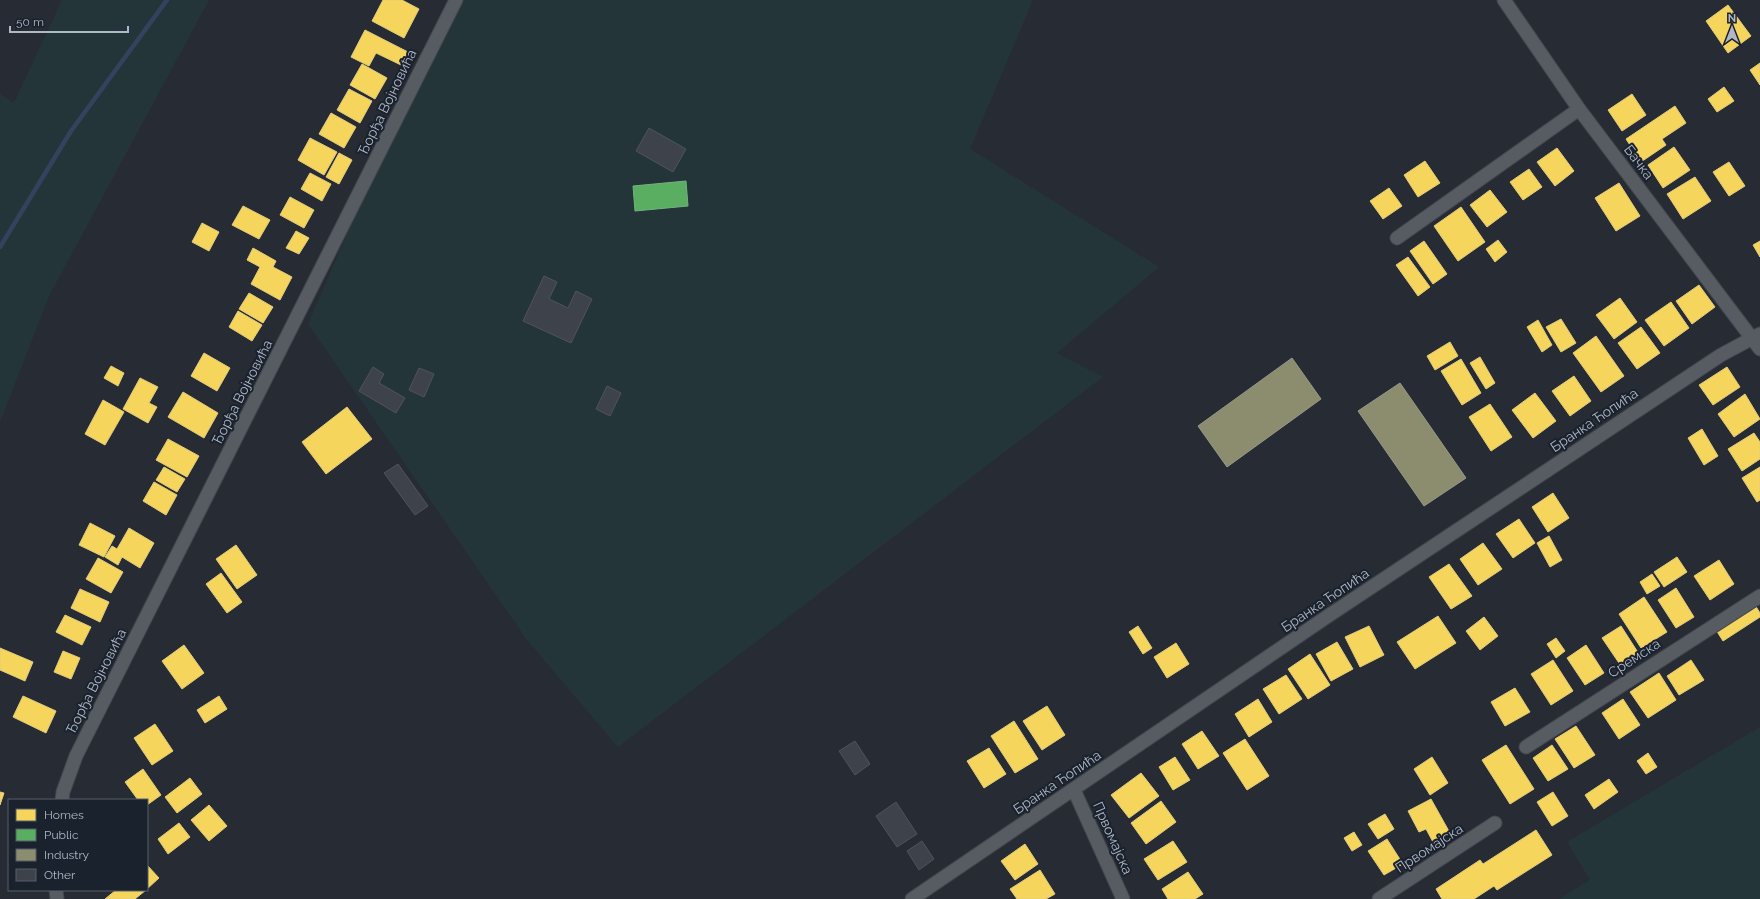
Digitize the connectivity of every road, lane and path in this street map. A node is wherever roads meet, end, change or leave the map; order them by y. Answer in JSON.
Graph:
{"nodes":[{"id":1,"x":456,"y":0,"type":"edge"},
{"id":2,"x":1504,"y":0,"type":"edge"},
{"id":3,"x":1579,"y":109,"type":"junction"},
{"id":4,"x":1396,"y":238,"type":"dead end"},
{"id":5,"x":1758,"y":341,"type":"edge"},
{"id":6,"x":1760,"y":596,"type":"edge"},
{"id":7,"x":1526,"y":747,"type":"dead end"},
{"id":8,"x":1074,"y":790,"type":"junction"},
{"id":9,"x":62,"y":799,"type":"edge"},
{"id":10,"x":1495,"y":823,"type":"dead end"},
{"id":11,"x":912,"y":899,"type":"edge"},
{"id":12,"x":1123,"y":899,"type":"edge"},
{"id":13,"x":1379,"y":899,"type":"edge"}],
"edges":[{"from":1,"to":9,"type":"street","name":"Ђорђа Војновића"},
{"from":2,"to":3,"type":"street","name":"Бачка"},
{"from":3,"to":4,"type":"street"},
{"from":3,"to":5,"type":"street","name":"Бачка"},
{"from":5,"to":8,"type":"street","name":"Бранка Ћопића"},
{"from":6,"to":7,"type":"street","name":"Сремска"},
{"from":8,"to":11,"type":"street","name":"Бранка Ћопића"},
{"from":8,"to":12,"type":"street","name":"Првомајска"},
{"from":10,"to":13,"type":"street","name":"Првомајска"}]}
